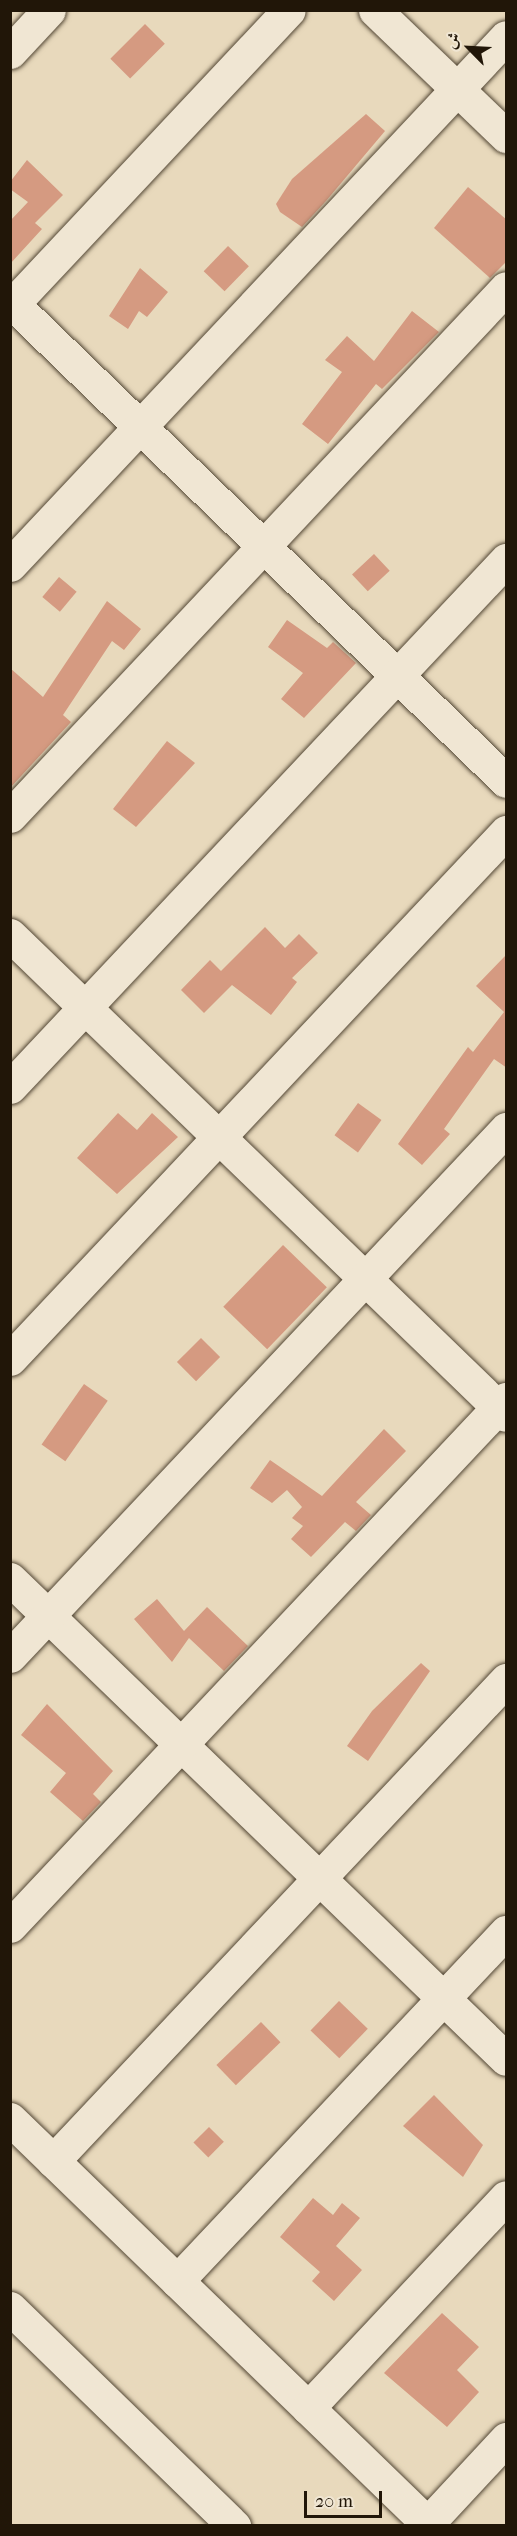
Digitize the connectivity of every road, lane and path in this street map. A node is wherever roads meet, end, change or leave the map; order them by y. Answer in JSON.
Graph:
{"nodes":[{"id":1,"x":49,"y":10,"type":"edge"},
{"id":2,"x":289,"y":10,"type":"edge"},
{"id":3,"x":375,"y":10,"type":"edge"},
{"id":4,"x":507,"y":37,"type":"edge"},
{"id":5,"x":10,"y":52,"type":"edge"},
{"id":6,"x":458,"y":89,"type":"junction"},
{"id":7,"x":507,"y":136,"type":"edge"},
{"id":8,"x":507,"y":288,"type":"edge"},
{"id":9,"x":11,"y":304,"type":"edge"},
{"id":10,"x":140,"y":427,"type":"junction"},
{"id":11,"x":264,"y":547,"type":"junction"},
{"id":12,"x":507,"y":560,"type":"edge"},
{"id":13,"x":10,"y":565,"type":"edge"},
{"id":14,"x":397,"y":676,"type":"junction"},
{"id":15,"x":507,"y":782,"type":"edge"},
{"id":16,"x":10,"y":816,"type":"edge"},
{"id":17,"x":507,"y":832,"type":"edge"},
{"id":18,"x":10,"y":935,"type":"edge"},
{"id":19,"x":86,"y":1008,"type":"junction"},
{"id":20,"x":10,"y":1087,"type":"edge"},
{"id":21,"x":507,"y":1129,"type":"edge"},
{"id":22,"x":219,"y":1137,"type":"junction"},
{"id":23,"x":366,"y":1279,"type":"junction"},
{"id":24,"x":10,"y":1359,"type":"edge"},
{"id":25,"x":504,"y":1407,"type":"edge"},
{"id":26,"x":10,"y":1579,"type":"edge"},
{"id":27,"x":49,"y":1616,"type":"junction"},
{"id":28,"x":10,"y":1656,"type":"edge"},
{"id":29,"x":507,"y":1680,"type":"edge"},
{"id":30,"x":182,"y":1745,"type":"junction"},
{"id":31,"x":320,"y":1879,"type":"junction"},
{"id":32,"x":10,"y":1926,"type":"edge"},
{"id":33,"x":507,"y":1932,"type":"edge"},
{"id":34,"x":444,"y":1998,"type":"junction"},
{"id":35,"x":507,"y":2059,"type":"edge"},
{"id":36,"x":10,"y":2119,"type":"edge"},
{"id":37,"x":53,"y":2161,"type":"junction"},
{"id":38,"x":507,"y":2197,"type":"edge"},
{"id":39,"x":177,"y":2281,"type":"junction"},
{"id":40,"x":10,"y":2308,"type":"edge"},
{"id":41,"x":308,"y":2408,"type":"junction"},
{"id":42,"x":507,"y":2439,"type":"edge"},
{"id":43,"x":429,"y":2524,"type":"edge"},
{"id":44,"x":234,"y":2526,"type":"edge"}],
"edges":[{"from":1,"to":5,"type":"street"},
{"from":2,"to":9,"type":"street"},
{"from":3,"to":6,"type":"street"},
{"from":4,"to":6,"type":"street"},
{"from":6,"to":7,"type":"street"},
{"from":6,"to":10,"type":"street"},
{"from":8,"to":11,"type":"street"},
{"from":9,"to":10,"type":"street"},
{"from":10,"to":11,"type":"street"},
{"from":10,"to":13,"type":"street"},
{"from":11,"to":14,"type":"street"},
{"from":11,"to":16,"type":"street"},
{"from":12,"to":14,"type":"street"},
{"from":14,"to":15,"type":"street"},
{"from":14,"to":19,"type":"street"},
{"from":17,"to":22,"type":"street"},
{"from":18,"to":19,"type":"street"},
{"from":19,"to":20,"type":"street"},
{"from":19,"to":22,"type":"street"},
{"from":21,"to":23,"type":"street"},
{"from":22,"to":23,"type":"street"},
{"from":22,"to":24,"type":"street"},
{"from":23,"to":25,"type":"street"},
{"from":23,"to":27,"type":"street"},
{"from":25,"to":30,"type":"street"},
{"from":26,"to":27,"type":"street"},
{"from":27,"to":28,"type":"street"},
{"from":27,"to":30,"type":"street"},
{"from":29,"to":31,"type":"street"},
{"from":30,"to":31,"type":"street"},
{"from":30,"to":32,"type":"street"},
{"from":31,"to":34,"type":"street"},
{"from":31,"to":37,"type":"street"},
{"from":33,"to":34,"type":"street"},
{"from":34,"to":35,"type":"street"},
{"from":34,"to":39,"type":"street"},
{"from":36,"to":37,"type":"street"},
{"from":37,"to":39,"type":"street"},
{"from":38,"to":41,"type":"street"},
{"from":39,"to":41,"type":"street"},
{"from":40,"to":44,"type":"street"},
{"from":41,"to":43,"type":"street"},
{"from":42,"to":43,"type":"street"}]}
